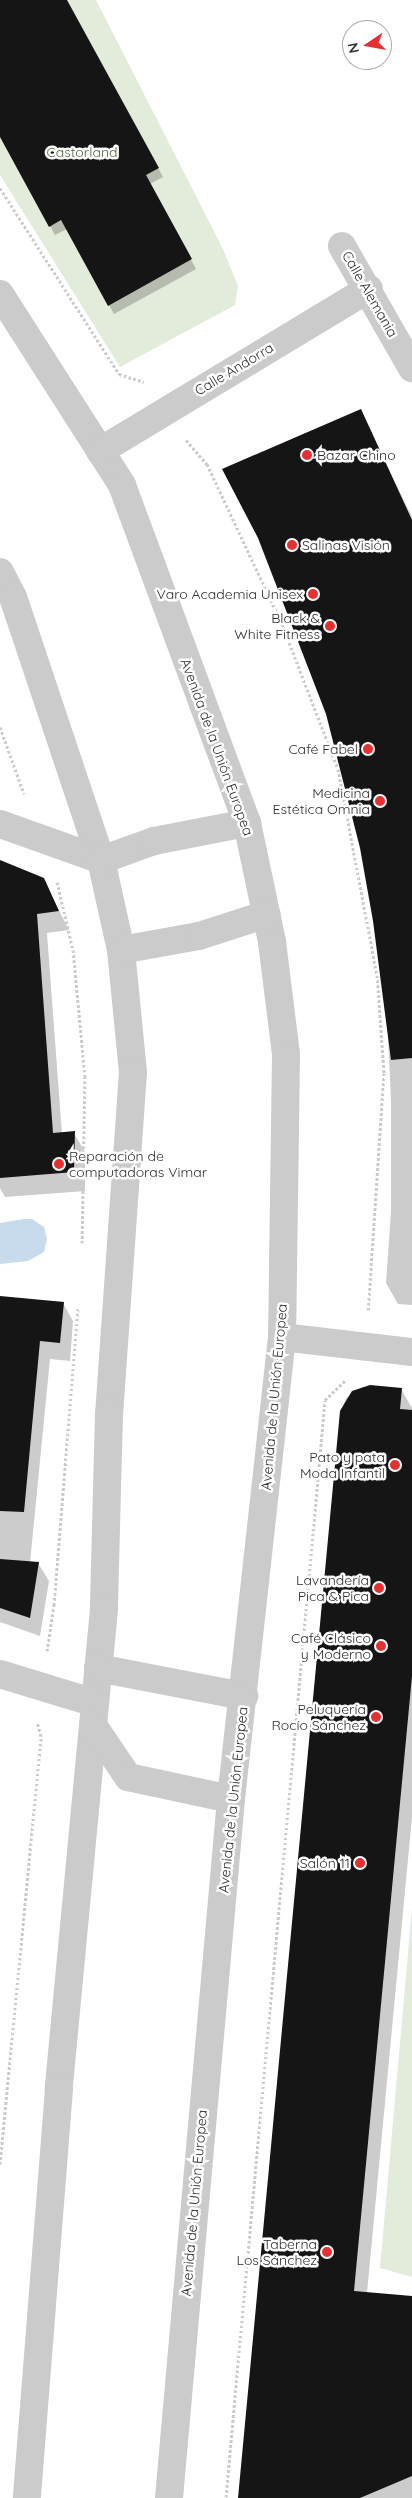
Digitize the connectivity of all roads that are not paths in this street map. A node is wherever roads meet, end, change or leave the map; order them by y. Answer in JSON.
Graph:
{"nodes":[{"id":1,"x":342,"y":246,"type":"dead end"},
{"id":2,"x":369,"y":289,"type":"junction"},
{"id":3,"x":0,"y":294,"type":"edge"},
{"id":4,"x":412,"y":368,"type":"edge"},
{"id":5,"x":100,"y":451,"type":"junction"},
{"id":6,"x":0,"y":572,"type":"edge"},
{"id":7,"x":246,"y":823,"type":"junction"},
{"id":8,"x":0,"y":824,"type":"edge"},
{"id":9,"x":101,"y":860,"type":"junction"},
{"id":10,"x":267,"y":914,"type":"junction"},
{"id":11,"x":121,"y":950,"type":"junction"},
{"id":12,"x":282,"y":1337,"type":"junction"},
{"id":13,"x":412,"y":1352,"type":"edge"},
{"id":14,"x":98,"y":1668,"type":"junction"},
{"id":15,"x":0,"y":1674,"type":"edge"},
{"id":16,"x":244,"y":1696,"type":"junction"},
{"id":17,"x":94,"y":1714,"type":"junction"},
{"id":18,"x":232,"y":1799,"type":"junction"},
{"id":19,"x":27,"y":2498,"type":"edge"},
{"id":20,"x":169,"y":2498,"type":"edge"}],
"edges":[{"from":1,"to":2,"type":"street","name":"Calle Alemania"},
{"from":2,"to":4,"type":"street","name":"Calle Alemania"},
{"from":2,"to":5,"type":"street","name":"Calle Andorra"},
{"from":3,"to":5,"type":"street","name":"Avenida de la Unión Europea"},
{"from":5,"to":7,"type":"street","name":"Avenida de la Unión Europea"},
{"from":6,"to":9,"type":"street"},
{"from":7,"to":9,"type":"street"},
{"from":7,"to":10,"type":"street","name":"Avenida de la Unión Europea"},
{"from":8,"to":9,"type":"street"},
{"from":9,"to":11,"type":"street"},
{"from":10,"to":11,"type":"street"},
{"from":10,"to":12,"type":"street","name":"Avenida de la Unión Europea"},
{"from":11,"to":14,"type":"street"},
{"from":12,"to":13,"type":"street"},
{"from":12,"to":16,"type":"street","name":"Avenida de la Unión Europea"},
{"from":14,"to":16,"type":"street"},
{"from":14,"to":17,"type":"street"},
{"from":15,"to":17,"type":"street"},
{"from":16,"to":18,"type":"street","name":"Avenida de la Unión Europea"},
{"from":17,"to":18,"type":"street"},
{"from":17,"to":19,"type":"street"},
{"from":18,"to":20,"type":"street","name":"Avenida de la Unión Europea"}]}
